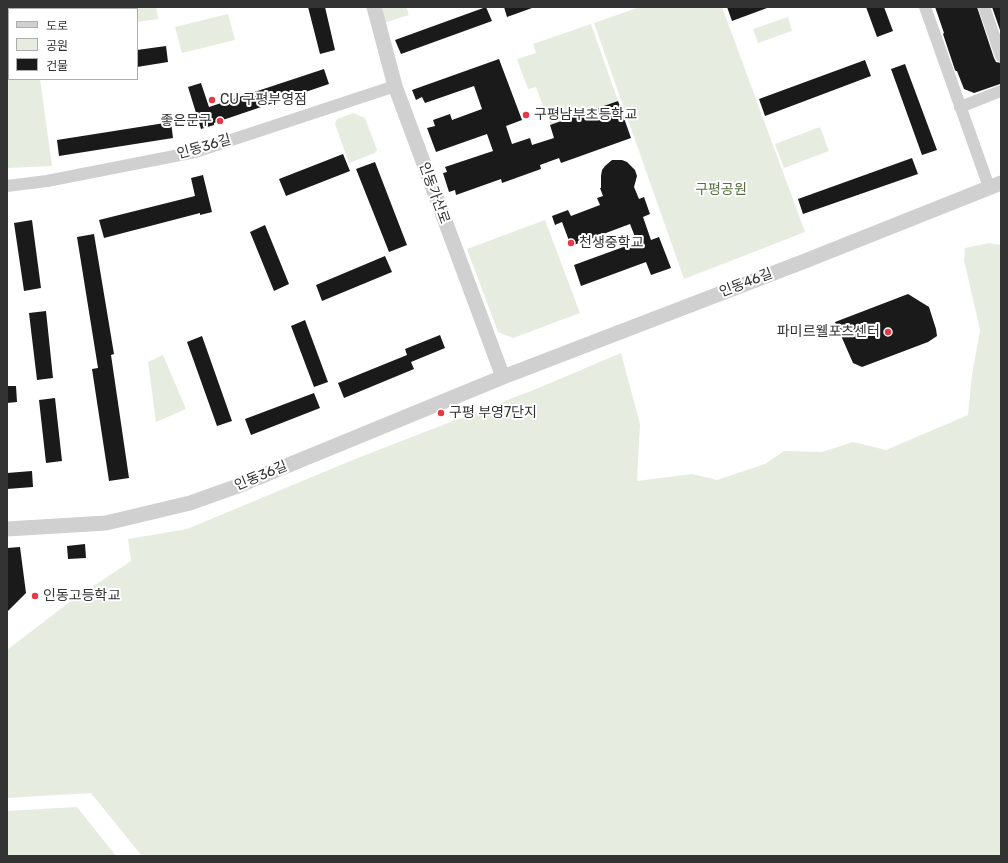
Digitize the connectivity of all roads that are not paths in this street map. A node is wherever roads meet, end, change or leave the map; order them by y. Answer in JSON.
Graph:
{"nodes":[{"id":1,"x":374,"y":7,"type":"edge"},
{"id":2,"x":925,"y":7,"type":"edge"},
{"id":3,"x":984,"y":7,"type":"edge"},
{"id":4,"x":1001,"y":56,"type":"edge"},
{"id":5,"x":395,"y":86,"type":"junction"},
{"id":6,"x":1001,"y":91,"type":"edge"},
{"id":7,"x":960,"y":107,"type":"junction"},
{"id":8,"x":995,"y":185,"type":"edge"},
{"id":9,"x":7,"y":186,"type":"edge"},
{"id":10,"x":503,"y":377,"type":"junction"},
{"id":11,"x":7,"y":529,"type":"edge"}],
"edges":[{"from":1,"to":5,"type":"street","name":"인동가산로"},
{"from":2,"to":7,"type":"street","name":"인동46길"},
{"from":3,"to":4,"type":"street"},
{"from":5,"to":9,"type":"street","name":"인동36길"},
{"from":5,"to":10,"type":"street","name":"인동가산로"},
{"from":6,"to":7,"type":"street"},
{"from":7,"to":8,"type":"street","name":"인동46길"},
{"from":8,"to":10,"type":"street","name":"인동46길"},
{"from":10,"to":11,"type":"street","name":"인동36길"}]}
